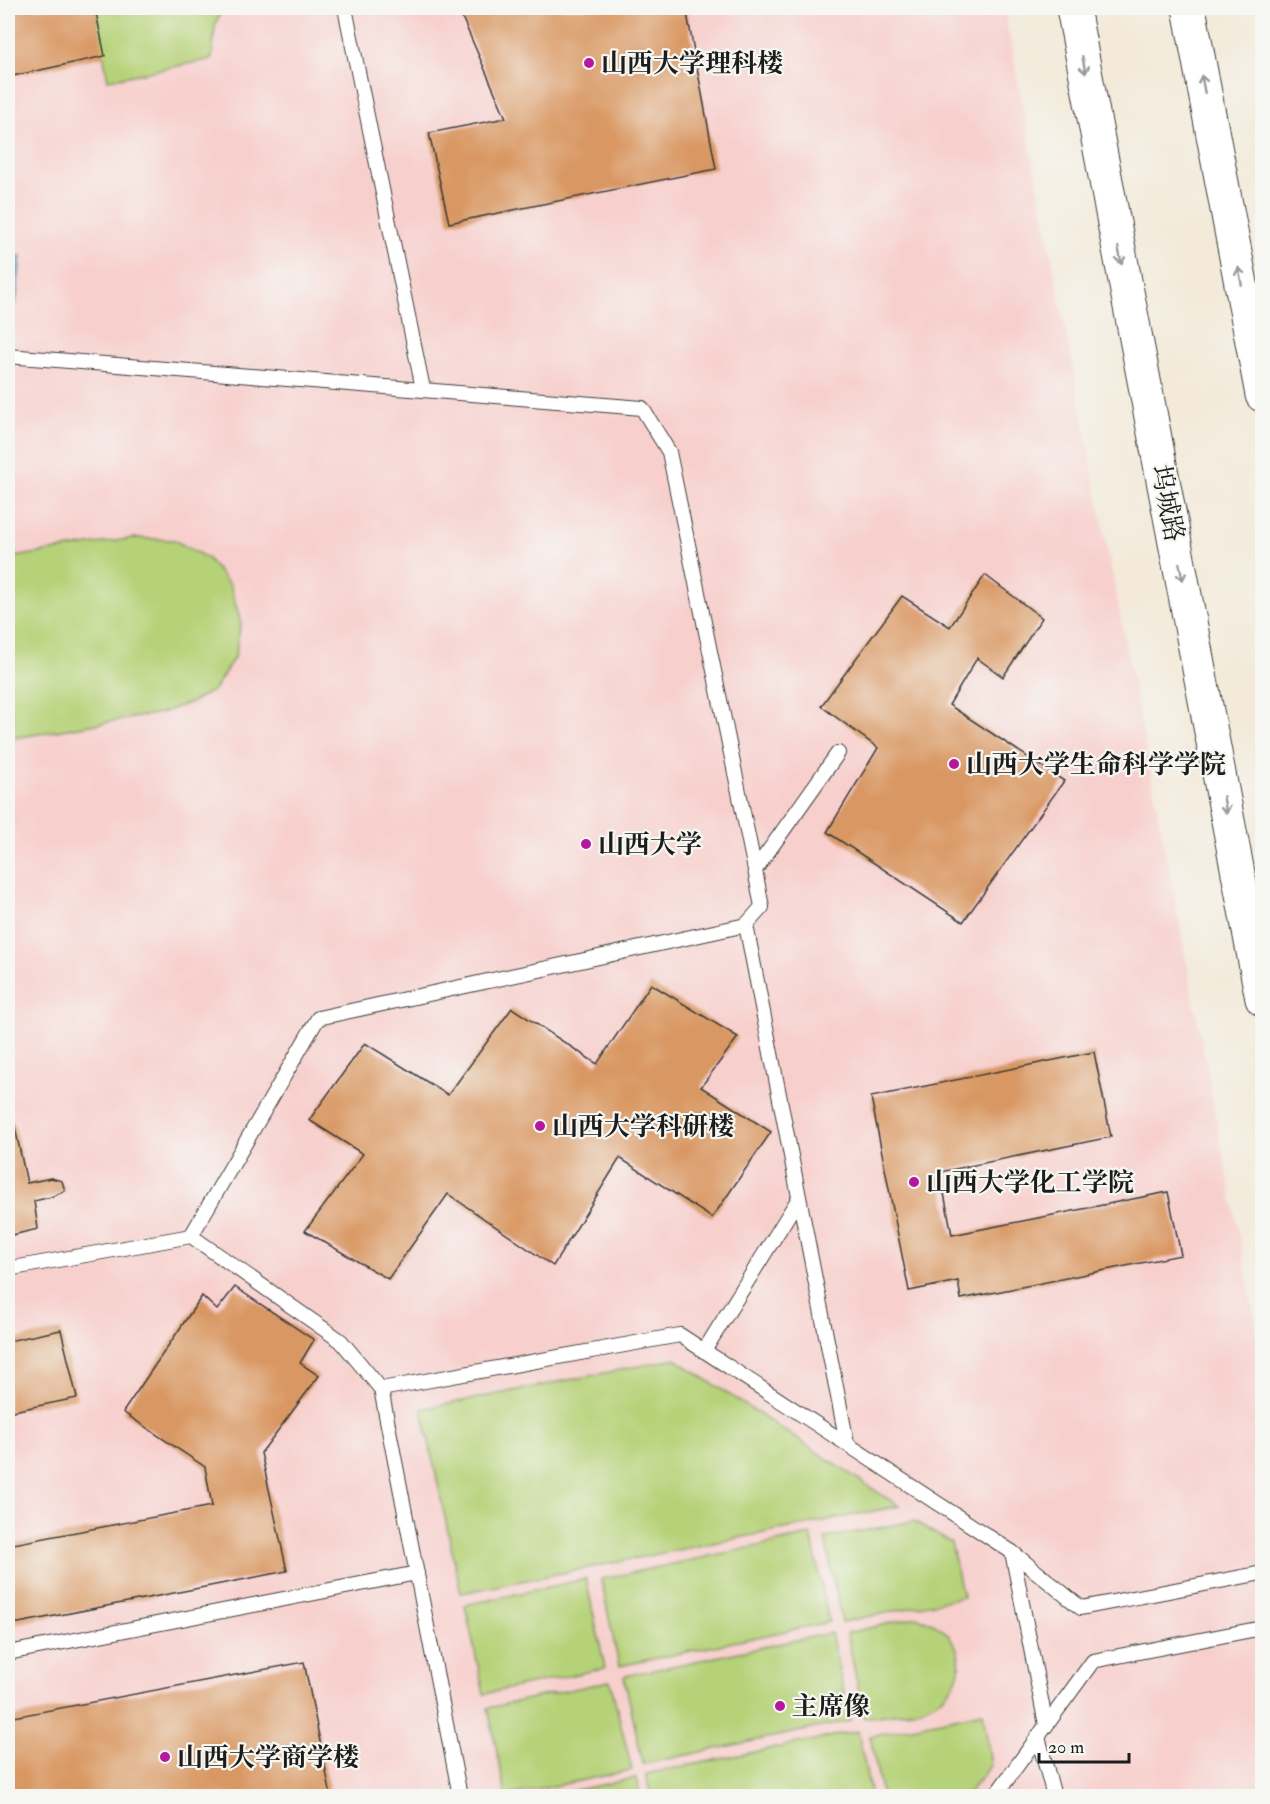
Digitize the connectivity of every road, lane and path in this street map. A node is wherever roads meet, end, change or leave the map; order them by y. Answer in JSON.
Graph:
{"nodes":[{"id":1,"x":345,"y":8,"type":"edge"},
{"id":2,"x":1073,"y":8,"type":"edge"},
{"id":3,"x":1189,"y":8,"type":"edge"},
{"id":4,"x":8,"y":356,"type":"edge"},
{"id":5,"x":423,"y":389,"type":"junction"},
{"id":6,"x":1263,"y":395,"type":"edge"},
{"id":7,"x":838,"y":753,"type":"dead end"},
{"id":8,"x":755,"y":870,"type":"junction"},
{"id":9,"x":746,"y":926,"type":"junction"},
{"id":10,"x":1263,"y":999,"type":"edge"},
{"id":11,"x":799,"y":1198,"type":"junction"},
{"id":12,"x":191,"y":1236,"type":"junction"},
{"id":13,"x":8,"y":1269,"type":"edge"},
{"id":14,"x":704,"y":1351,"type":"junction"},
{"id":15,"x":381,"y":1389,"type":"junction"},
{"id":16,"x":847,"y":1443,"type":"junction"},
{"id":17,"x":1012,"y":1552,"type":"junction"},
{"id":18,"x":417,"y":1573,"type":"junction"},
{"id":19,"x":1263,"y":1573,"type":"edge"},
{"id":20,"x":1263,"y":1628,"type":"edge"},
{"id":21,"x":8,"y":1653,"type":"edge"},
{"id":22,"x":1046,"y":1725,"type":"junction"},
{"id":23,"x":1038,"y":1737,"type":"junction"},
{"id":24,"x":460,"y":1797,"type":"edge"},
{"id":25,"x":995,"y":1797,"type":"edge"},
{"id":26,"x":1054,"y":1797,"type":"edge"}],
"edges":[{"from":1,"to":5,"type":"lane"},
{"from":2,"to":10,"type":"main road","name":"坞城路","one_way":true},
{"from":6,"to":3,"type":"main road","one_way":true},
{"from":4,"to":5,"type":"lane"},
{"from":5,"to":8,"type":"lane"},
{"from":7,"to":8,"type":"lane"},
{"from":8,"to":9,"type":"lane"},
{"from":9,"to":11,"type":"lane"},
{"from":9,"to":12,"type":"lane"},
{"from":11,"to":14,"type":"lane"},
{"from":11,"to":16,"type":"lane"},
{"from":12,"to":13,"type":"lane"},
{"from":12,"to":15,"type":"lane"},
{"from":14,"to":15,"type":"lane"},
{"from":14,"to":16,"type":"lane"},
{"from":15,"to":18,"type":"lane"},
{"from":16,"to":17,"type":"lane"},
{"from":17,"to":19,"type":"lane"},
{"from":17,"to":22,"type":"lane"},
{"from":18,"to":21,"type":"lane"},
{"from":18,"to":24,"type":"lane"},
{"from":20,"to":22,"type":"lane"},
{"from":22,"to":23,"type":"lane"},
{"from":23,"to":25,"type":"lane"},
{"from":23,"to":26,"type":"lane"}]}
